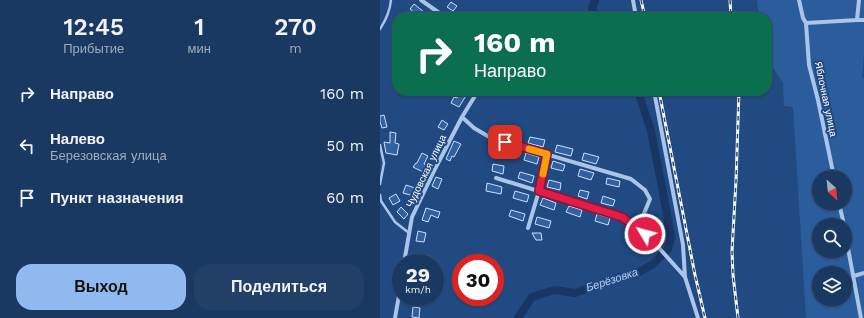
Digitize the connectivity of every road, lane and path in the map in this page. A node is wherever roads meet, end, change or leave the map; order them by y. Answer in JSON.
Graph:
{"nodes":[{"id":1,"x":391,"y":0,"type":"edge"},
{"id":2,"x":421,"y":0,"type":"edge"},
{"id":3,"x":633,"y":0,"type":"edge"},
{"id":4,"x":799,"y":0,"type":"edge"},
{"id":5,"x":859,"y":0,"type":"edge"},
{"id":6,"x":438,"y":12,"type":"edge"},
{"id":7,"x":635,"y":12,"type":"edge"},
{"id":8,"x":857,"y":20,"type":"junction"},
{"id":9,"x":864,"y":20,"type":"edge"},
{"id":10,"x":806,"y":23,"type":"junction"},
{"id":11,"x":380,"y":29,"type":"edge"},
{"id":12,"x":475,"y":96,"type":"edge"},
{"id":13,"x":655,"y":96,"type":"edge"},
{"id":14,"x":462,"y":117,"type":"junction"},
{"id":15,"x":380,"y":145,"type":"edge"},
{"id":16,"x":547,"y":154,"type":"junction"},
{"id":17,"x":832,"y":170,"type":"edge"},
{"id":18,"x":496,"y":178,"type":"dead end"},
{"id":19,"x":380,"y":184,"type":"edge"},
{"id":20,"x":539,"y":191,"type":"junction"},
{"id":21,"x":380,"y":195,"type":"edge"},
{"id":22,"x":528,"y":228,"type":"dead end"},
{"id":23,"x":638,"y":228,"type":"junction"},
{"id":24,"x":410,"y":233,"type":"junction"},
{"id":25,"x":406,"y":254,"type":"edge"},
{"id":26,"x":850,"y":258,"type":"edge"},
{"id":27,"x":864,"y":274,"type":"edge"},
{"id":28,"x":854,"y":276,"type":"junction"},
{"id":29,"x":685,"y":277,"type":"junction"},
{"id":30,"x":397,"y":306,"type":"edge"},
{"id":31,"x":395,"y":318,"type":"edge"},
{"id":32,"x":698,"y":318,"type":"edge"},
{"id":33,"x":861,"y":318,"type":"edge"}],
"edges":[{"from":1,"to":11,"type":"lane"},
{"from":2,"to":6,"type":"street"},
{"from":3,"to":7,"type":"street"},
{"from":4,"to":10,"type":"street","name":"Яблочная улица"},
{"from":5,"to":8,"type":"street"},
{"from":8,"to":9,"type":"street"},
{"from":8,"to":10,"type":"street"},
{"from":10,"to":17,"type":"street","name":"Яблочная улица"},
{"from":12,"to":14,"type":"street","name":"Чудовская улица"},
{"from":13,"to":29,"type":"street"},
{"from":14,"to":16,"type":"street"},
{"from":14,"to":24,"type":"street","name":"Чудовская улица"},
{"from":15,"to":19,"type":"lane"},
{"from":16,"to":20,"type":"street"},
{"from":16,"to":23,"type":"street"},
{"from":18,"to":20,"type":"street"},
{"from":20,"to":22,"type":"street"},
{"from":20,"to":23,"type":"street"},
{"from":21,"to":24,"type":"lane"},
{"from":23,"to":29,"type":"street"},
{"from":24,"to":25,"type":"street","name":"Чудовская улица"},
{"from":26,"to":28,"type":"street"},
{"from":27,"to":28,"type":"street"},
{"from":28,"to":33,"type":"street"},
{"from":29,"to":32,"type":"street"},
{"from":30,"to":31,"type":"street"}]}
